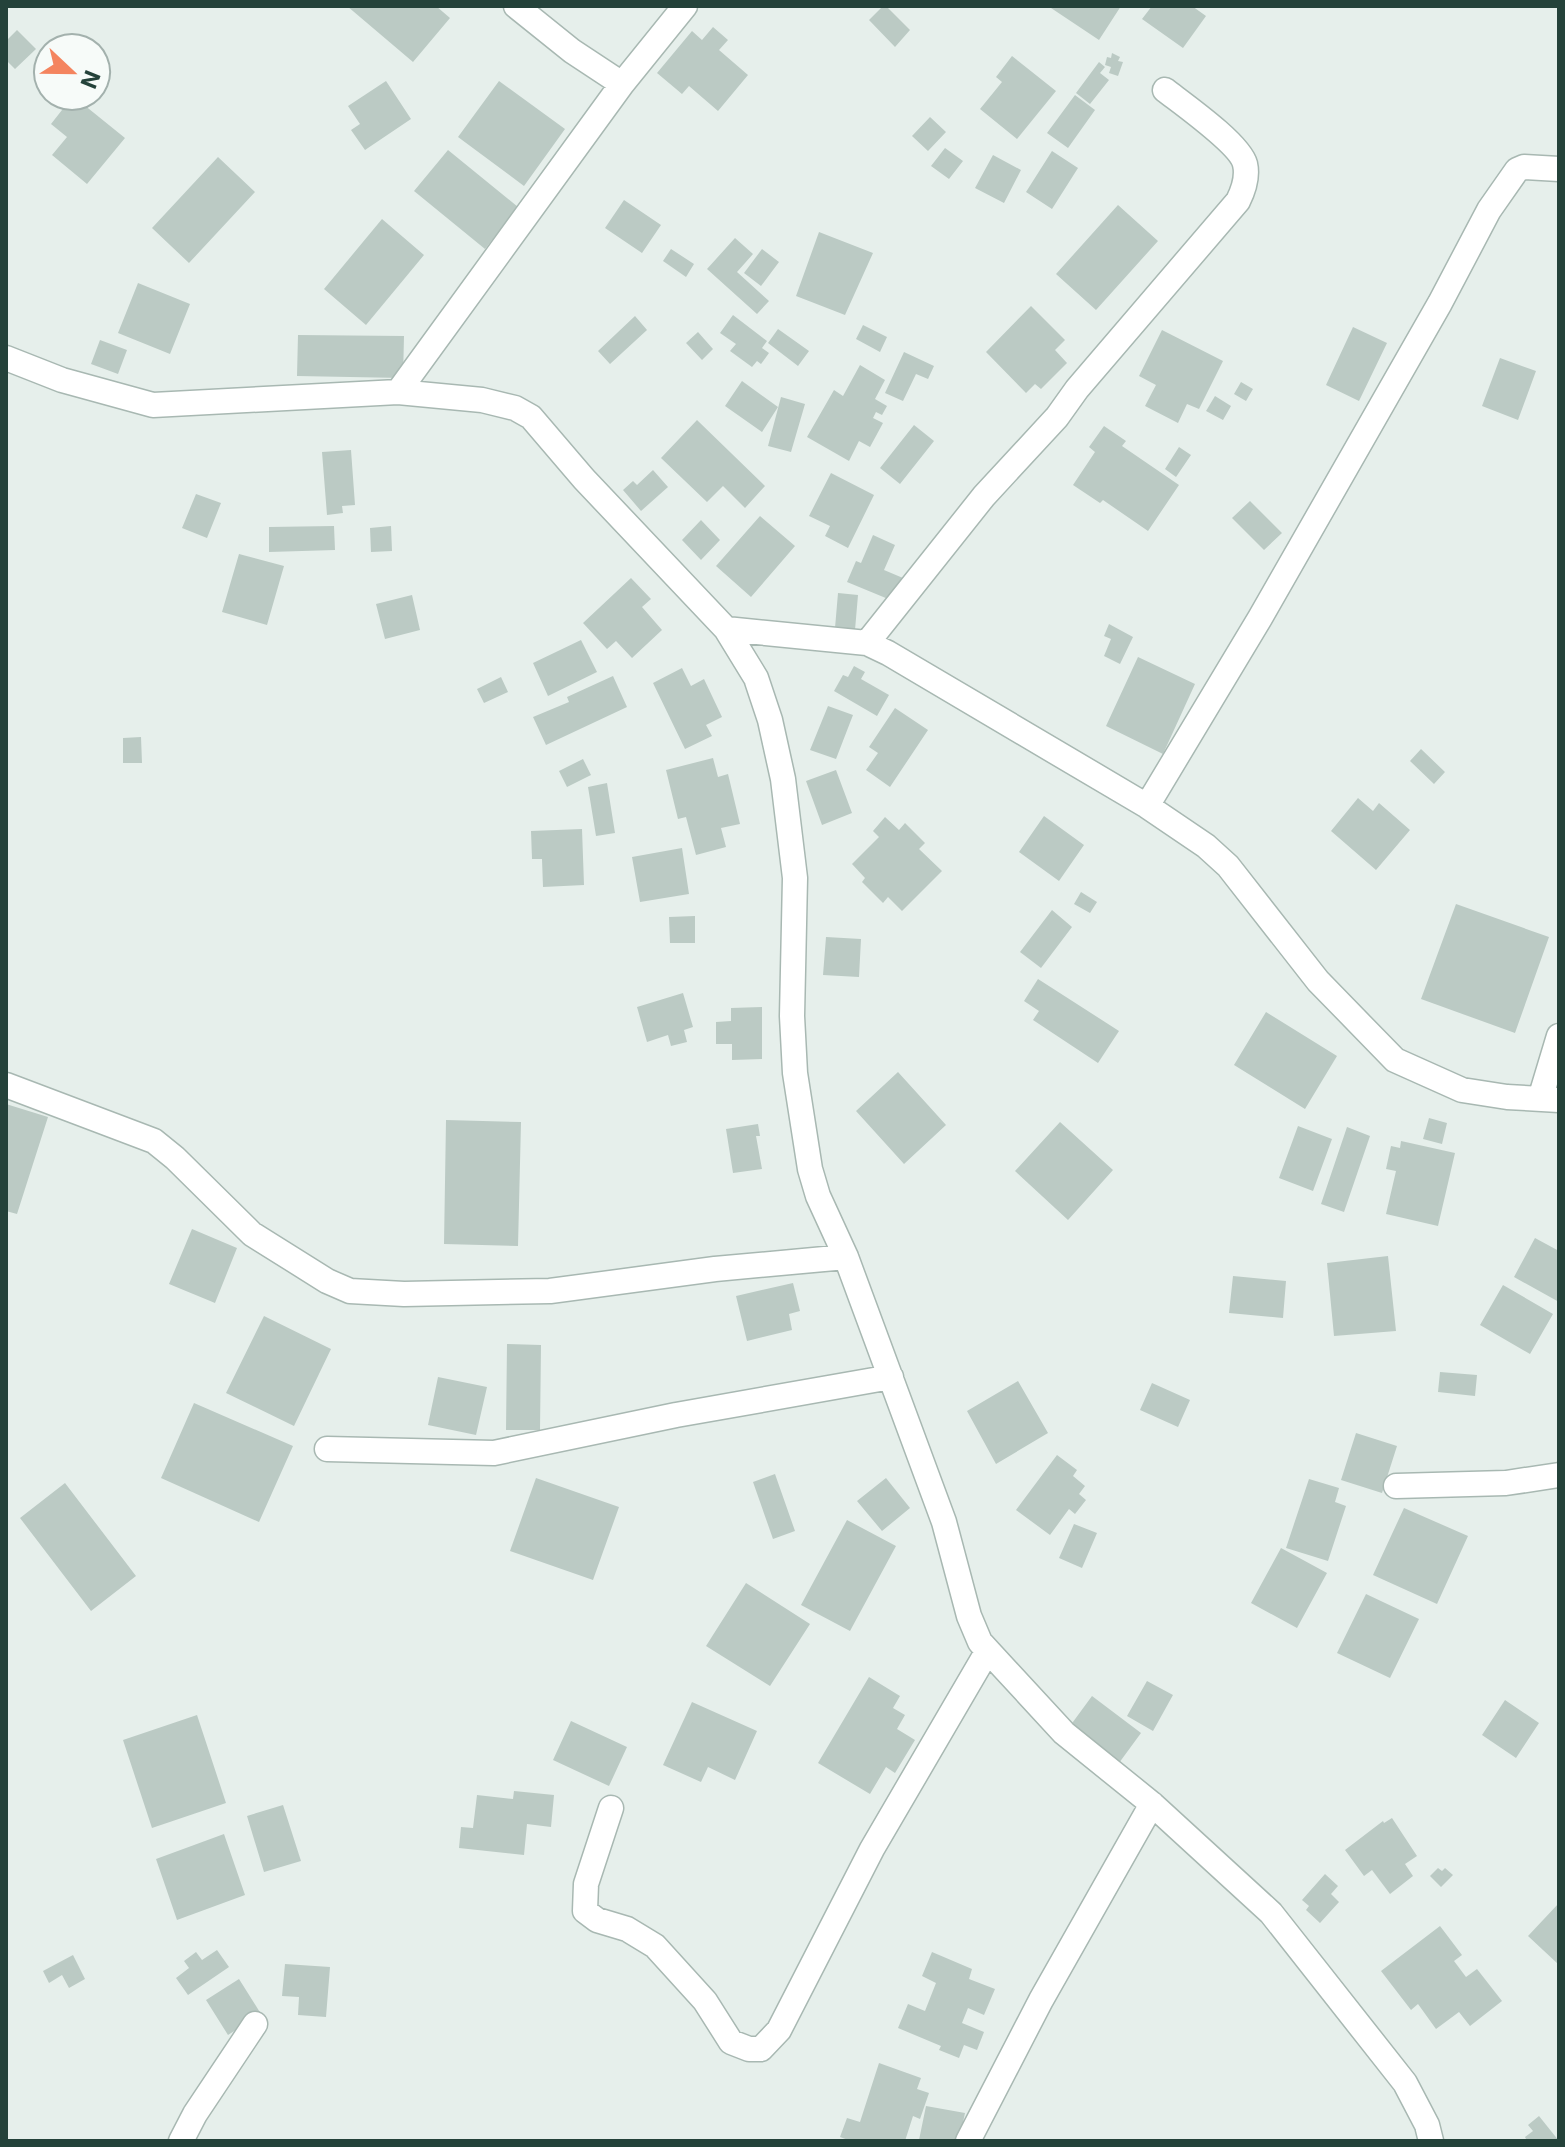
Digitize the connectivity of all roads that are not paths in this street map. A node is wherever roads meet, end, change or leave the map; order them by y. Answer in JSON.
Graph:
{"nodes":[{"id":1,"x":516,"y":6,"type":"edge"},
{"id":2,"x":685,"y":6,"type":"edge"},
{"id":3,"x":622,"y":84,"type":"junction"},
{"id":4,"x":1165,"y":90,"type":"dead end"},
{"id":5,"x":1559,"y":169,"type":"edge"},
{"id":6,"x":6,"y":358,"type":"edge"},
{"id":7,"x":398,"y":392,"type":"junction"},
{"id":8,"x":726,"y":629,"type":"junction"},
{"id":9,"x":867,"y":643,"type":"junction"},
{"id":10,"x":1147,"y":806,"type":"junction"},
{"id":11,"x":1559,"y":1036,"type":"edge"},
{"id":12,"x":6,"y":1085,"type":"edge"},
{"id":13,"x":1550,"y":1099,"type":"edge"},
{"id":14,"x":846,"y":1257,"type":"junction"},
{"id":15,"x":891,"y":1377,"type":"junction"},
{"id":16,"x":327,"y":1449,"type":"dead end"},
{"id":17,"x":1559,"y":1475,"type":"edge"},
{"id":18,"x":1396,"y":1486,"type":"dead end"},
{"id":19,"x":987,"y":1652,"type":"junction"},
{"id":20,"x":1152,"y":1804,"type":"junction"},
{"id":21,"x":611,"y":1808,"type":"dead end"},
{"id":22,"x":255,"y":2024,"type":"dead end"},
{"id":23,"x":181,"y":2141,"type":"edge"},
{"id":24,"x":968,"y":2141,"type":"edge"},
{"id":25,"x":1431,"y":2141,"type":"edge"}],
"edges":[{"from":1,"to":3,"type":"street"},
{"from":2,"to":3,"type":"street"},
{"from":3,"to":7,"type":"street"},
{"from":4,"to":9,"type":"street"},
{"from":5,"to":10,"type":"street"},
{"from":6,"to":7,"type":"street"},
{"from":7,"to":8,"type":"street"},
{"from":8,"to":9,"type":"street"},
{"from":8,"to":14,"type":"street"},
{"from":9,"to":10,"type":"street"},
{"from":10,"to":13,"type":"street"},
{"from":11,"to":13,"type":"street"},
{"from":12,"to":14,"type":"street"},
{"from":14,"to":15,"type":"street"},
{"from":15,"to":16,"type":"street"},
{"from":15,"to":19,"type":"street"},
{"from":17,"to":18,"type":"street"},
{"from":19,"to":20,"type":"street"},
{"from":19,"to":21,"type":"street"},
{"from":20,"to":24,"type":"street"},
{"from":20,"to":25,"type":"street"},
{"from":22,"to":23,"type":"street"}]}
